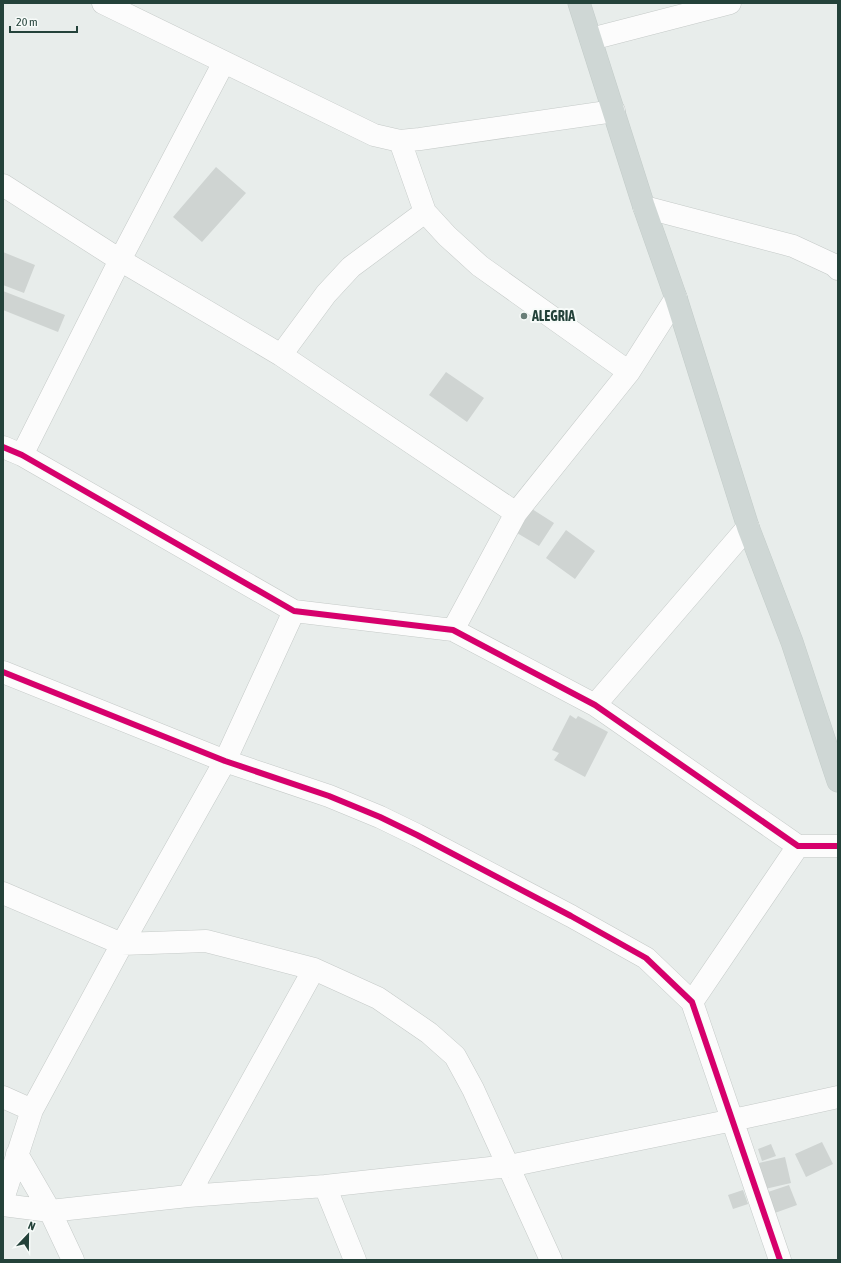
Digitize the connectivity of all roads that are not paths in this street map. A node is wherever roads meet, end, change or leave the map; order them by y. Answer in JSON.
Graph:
{"nodes":[{"id":1,"x":105,"y":3,"type":"edge"},
{"id":2,"x":578,"y":3,"type":"edge"},
{"id":3,"x":730,"y":3,"type":"edge"},
{"id":4,"x":591,"y":39,"type":"junction"},
{"id":5,"x":224,"y":62,"type":"junction"},
{"id":6,"x":614,"y":111,"type":"junction"},
{"id":7,"x":400,"y":141,"type":"junction"},
{"id":8,"x":3,"y":185,"type":"edge"},
{"id":9,"x":644,"y":206,"type":"junction"},
{"id":10,"x":425,"y":212,"type":"junction"},
{"id":11,"x":120,"y":260,"type":"junction"},
{"id":12,"x":838,"y":269,"type":"edge"},
{"id":13,"x":676,"y":298,"type":"junction"},
{"id":14,"x":281,"y":355,"type":"junction"},
{"id":15,"x":630,"y":372,"type":"junction"},
{"id":16,"x":13,"y":451,"type":"edge"},
{"id":17,"x":516,"y":513,"type":"junction"},
{"id":18,"x":748,"y":527,"type":"junction"},
{"id":19,"x":294,"y":611,"type":"junction"},
{"id":20,"x":453,"y":630,"type":"junction"},
{"id":21,"x":3,"y":672,"type":"edge"},
{"id":22,"x":595,"y":705,"type":"junction"},
{"id":23,"x":225,"y":761,"type":"junction"},
{"id":24,"x":838,"y":781,"type":"edge"},
{"id":25,"x":798,"y":846,"type":"junction"},
{"id":26,"x":838,"y":846,"type":"edge"},
{"id":27,"x":3,"y":893,"type":"edge"},
{"id":28,"x":122,"y":944,"type":"junction"},
{"id":29,"x":314,"y":969,"type":"junction"},
{"id":30,"x":692,"y":1002,"type":"junction"},
{"id":31,"x":3,"y":1097,"type":"edge"},
{"id":32,"x":838,"y":1097,"type":"edge"},
{"id":33,"x":32,"y":1110,"type":"junction"},
{"id":34,"x":733,"y":1120,"type":"junction"},
{"id":35,"x":17,"y":1154,"type":"junction"},
{"id":36,"x":509,"y":1166,"type":"junction"},
{"id":37,"x":325,"y":1186,"type":"junction"},
{"id":38,"x":188,"y":1196,"type":"junction"},
{"id":39,"x":3,"y":1198,"type":"edge"},
{"id":40,"x":3,"y":1205,"type":"edge"},
{"id":41,"x":50,"y":1211,"type":"junction"},
{"id":42,"x":73,"y":1260,"type":"edge"},
{"id":43,"x":355,"y":1260,"type":"edge"},
{"id":44,"x":551,"y":1260,"type":"edge"},
{"id":45,"x":780,"y":1260,"type":"edge"}],
"edges":[{"from":1,"to":5,"type":"street"},
{"from":2,"to":4,"type":"main road"},
{"from":3,"to":4,"type":"street"},
{"from":4,"to":6,"type":"main road"},
{"from":5,"to":7,"type":"street"},
{"from":5,"to":11,"type":"street"},
{"from":6,"to":7,"type":"street"},
{"from":6,"to":9,"type":"main road"},
{"from":7,"to":10,"type":"street"},
{"from":8,"to":11,"type":"street"},
{"from":9,"to":12,"type":"street"},
{"from":9,"to":13,"type":"main road"},
{"from":10,"to":14,"type":"street"},
{"from":10,"to":15,"type":"street"},
{"from":11,"to":14,"type":"street"},
{"from":11,"to":16,"type":"street"},
{"from":13,"to":15,"type":"street"},
{"from":13,"to":18,"type":"main road"},
{"from":14,"to":17,"type":"street"},
{"from":15,"to":17,"type":"street"},
{"from":16,"to":19,"type":"street"},
{"from":17,"to":20,"type":"street"},
{"from":18,"to":22,"type":"street"},
{"from":18,"to":24,"type":"main road"},
{"from":19,"to":20,"type":"street"},
{"from":19,"to":23,"type":"street"},
{"from":20,"to":22,"type":"street"},
{"from":21,"to":23,"type":"street"},
{"from":22,"to":25,"type":"street"},
{"from":23,"to":28,"type":"street"},
{"from":23,"to":30,"type":"street"},
{"from":25,"to":26,"type":"street"},
{"from":25,"to":30,"type":"street"},
{"from":27,"to":28,"type":"street"},
{"from":28,"to":29,"type":"street"},
{"from":28,"to":33,"type":"street"},
{"from":29,"to":36,"type":"street"},
{"from":29,"to":38,"type":"street"},
{"from":30,"to":34,"type":"street"},
{"from":31,"to":33,"type":"street"},
{"from":32,"to":34,"type":"street"},
{"from":33,"to":35,"type":"street"},
{"from":34,"to":36,"type":"street"},
{"from":34,"to":45,"type":"street"},
{"from":35,"to":39,"type":"street"},
{"from":35,"to":41,"type":"street"},
{"from":36,"to":37,"type":"street"},
{"from":36,"to":44,"type":"street"},
{"from":37,"to":38,"type":"street"},
{"from":37,"to":43,"type":"street"},
{"from":38,"to":41,"type":"street"},
{"from":40,"to":41,"type":"street"},
{"from":41,"to":42,"type":"street"}]}
